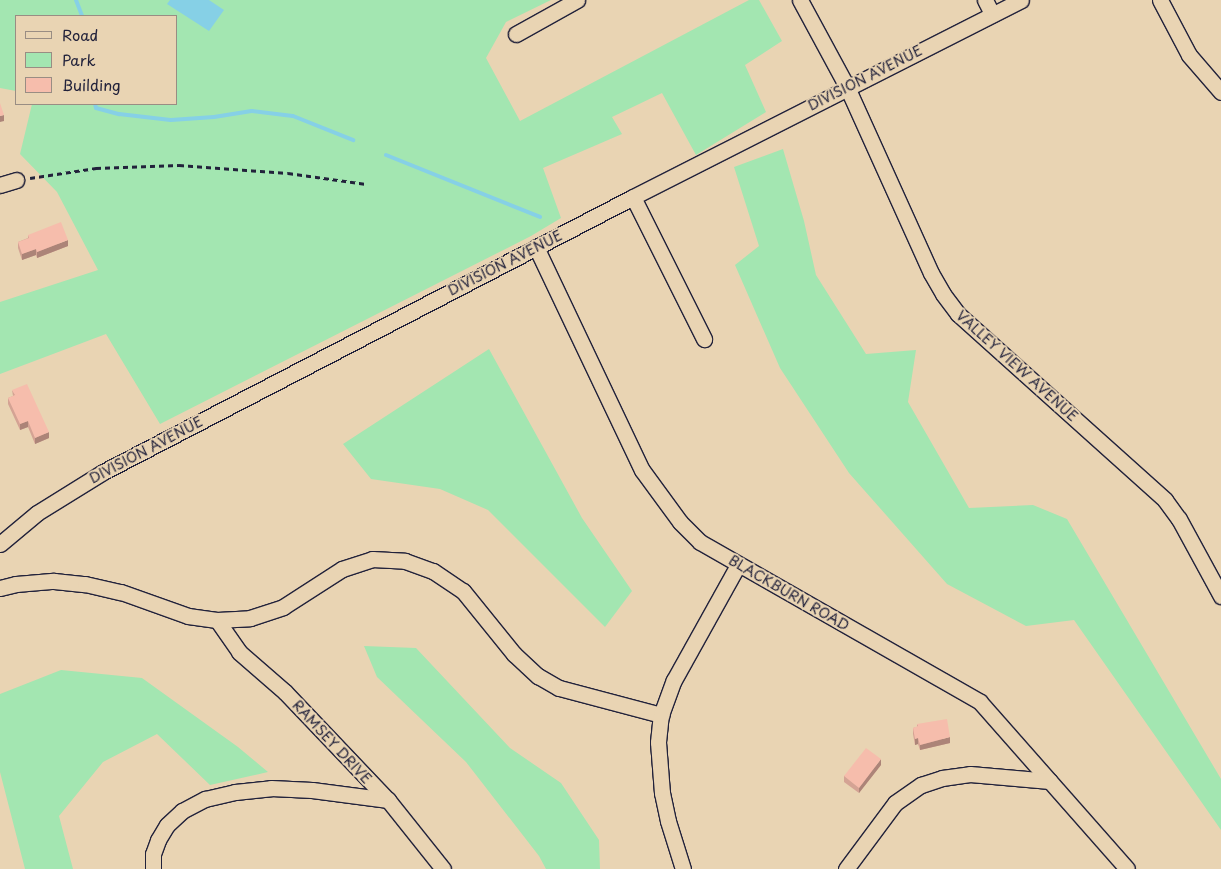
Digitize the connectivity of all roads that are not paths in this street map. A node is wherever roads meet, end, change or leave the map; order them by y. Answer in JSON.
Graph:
{"nodes":[{"id":1,"x":577,"y":0,"type":"edge"},
{"id":2,"x":800,"y":0,"type":"edge"},
{"id":3,"x":985,"y":0,"type":"edge"},
{"id":4,"x":1021,"y":0,"type":"edge"},
{"id":5,"x":1160,"y":0,"type":"edge"},
{"id":6,"x":992,"y":14,"type":"junction"},
{"id":7,"x":516,"y":34,"type":"dead end"},
{"id":8,"x":847,"y":87,"type":"junction"},
{"id":9,"x":1221,"y":92,"type":"edge"},
{"id":10,"x":16,"y":180,"type":"road end"},
{"id":11,"x":0,"y":185,"type":"edge"},
{"id":12,"x":633,"y":197,"type":"junction"},
{"id":13,"x":536,"y":247,"type":"junction"},
{"id":14,"x":704,"y":339,"type":"dead end"},
{"id":15,"x":0,"y":544,"type":"edge"},
{"id":16,"x":738,"y":565,"type":"junction"},
{"id":17,"x":0,"y":588,"type":"edge"},
{"id":18,"x":1221,"y":596,"type":"edge"},
{"id":19,"x":217,"y":620,"type":"junction"},
{"id":20,"x":662,"y":715,"type":"junction"},
{"id":21,"x":1050,"y":782,"type":"junction"},
{"id":22,"x":388,"y":800,"type":"junction"},
{"id":23,"x":153,"y":869,"type":"edge"},
{"id":24,"x":443,"y":869,"type":"edge"},
{"id":25,"x":683,"y":869,"type":"edge"},
{"id":26,"x":846,"y":869,"type":"edge"},
{"id":27,"x":1127,"y":869,"type":"edge"}],
"edges":[{"from":1,"to":7,"type":"street"},
{"from":2,"to":8,"type":"street","name":"VALLEY VIEW AVENUE"},
{"from":3,"to":6,"type":"street"},
{"from":4,"to":6,"type":"street","name":"DIVISION AVENUE"},
{"from":5,"to":9,"type":"street"},
{"from":6,"to":8,"type":"street","name":"DIVISION AVENUE"},
{"from":8,"to":12,"type":"street","name":"DIVISION AVENUE"},
{"from":8,"to":18,"type":"street","name":"VALLEY VIEW AVENUE"},
{"from":10,"to":11,"type":"street"},
{"from":12,"to":13,"type":"street","name":"DIVISION AVENUE"},
{"from":12,"to":14,"type":"street"},
{"from":13,"to":15,"type":"street","name":"DIVISION AVENUE"},
{"from":13,"to":16,"type":"street","name":"BLACKBURN ROAD"},
{"from":16,"to":20,"type":"street"},
{"from":16,"to":21,"type":"street","name":"BLACKBURN ROAD"},
{"from":17,"to":19,"type":"street"},
{"from":19,"to":20,"type":"street"},
{"from":19,"to":22,"type":"street","name":"RAMSEY DRIVE"},
{"from":20,"to":25,"type":"street"},
{"from":21,"to":26,"type":"street"},
{"from":21,"to":27,"type":"street","name":"BLACKBURN ROAD"},
{"from":22,"to":23,"type":"street"},
{"from":22,"to":24,"type":"street","name":"RAMSEY DRIVE"}]}
